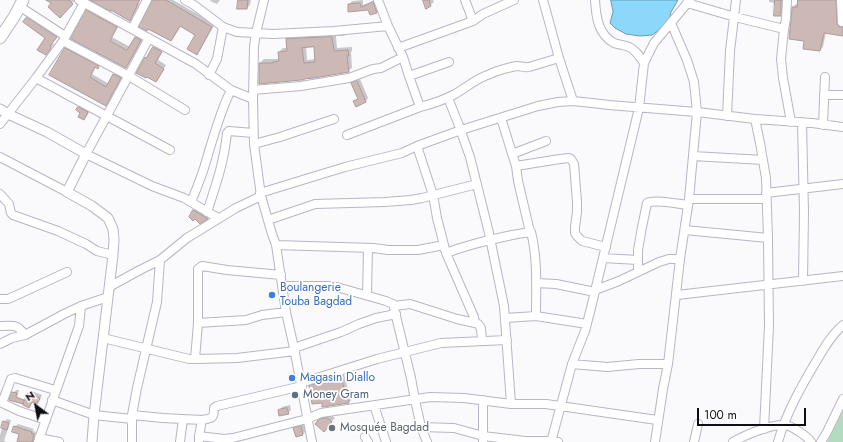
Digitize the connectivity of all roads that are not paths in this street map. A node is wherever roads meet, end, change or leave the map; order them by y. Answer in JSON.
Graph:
{"nodes":[{"id":1,"x":147,"y":0,"type":"edge"},
{"id":2,"x":184,"y":0,"type":"edge"},
{"id":3,"x":264,"y":0,"type":"edge"},
{"id":4,"x":465,"y":0,"type":"edge"},
{"id":5,"x":514,"y":0,"type":"edge"},
{"id":6,"x":543,"y":0,"type":"edge"},
{"id":7,"x":594,"y":0,"type":"edge"},
{"id":8,"x":736,"y":0,"type":"edge"},
{"id":9,"x":787,"y":0,"type":"edge"},
{"id":10,"x":841,"y":0,"type":"edge"},
{"id":11,"x":380,"y":1,"type":"edge"},
{"id":12,"x":81,"y":2,"type":"edge"},
{"id":13,"x":688,"y":2,"type":"edge"},
{"id":14,"x":21,"y":3,"type":"edge"},
{"id":15,"x":735,"y":17,"type":"junction"},
{"id":16,"x":473,"y":21,"type":"junction"},
{"id":17,"x":842,"y":22,"type":"dead end"},
{"id":18,"x":671,"y":23,"type":"junction"},
{"id":19,"x":388,"y":26,"type":"junction"},
{"id":20,"x":223,"y":27,"type":"junction"},
{"id":21,"x":132,"y":29,"type":"junction"},
{"id":22,"x":784,"y":29,"type":"junction"},
{"id":23,"x":256,"y":33,"type":"junction"},
{"id":24,"x":0,"y":38,"type":"edge"},
{"id":25,"x":149,"y":38,"type":"junction"},
{"id":26,"x":64,"y":39,"type":"junction"},
{"id":27,"x":398,"y":48,"type":"junction"},
{"id":28,"x":403,"y":57,"type":"junction"},
{"id":29,"x":559,"y":58,"type":"junction"},
{"id":30,"x":449,"y":62,"type":"dead end"},
{"id":31,"x":644,"y":63,"type":"junction"},
{"id":32,"x":209,"y":75,"type":"junction"},
{"id":33,"x":129,"y":76,"type":"junction"},
{"id":34,"x":409,"y":76,"type":"junction"},
{"id":35,"x":825,"y":77,"type":"dead end"},
{"id":36,"x":36,"y":78,"type":"junction"},
{"id":37,"x":231,"y":90,"type":"junction"},
{"id":38,"x":253,"y":90,"type":"junction"},
{"id":39,"x":824,"y":95,"type":"junction"},
{"id":40,"x":843,"y":95,"type":"edge"},
{"id":41,"x":448,"y":98,"type":"junction"},
{"id":42,"x":253,"y":99,"type":"junction"},
{"id":43,"x":573,"y":101,"type":"junction"},
{"id":44,"x":420,"y":107,"type":"junction"},
{"id":45,"x":0,"y":108,"type":"edge"},
{"id":46,"x":639,"y":108,"type":"junction"},
{"id":47,"x":185,"y":110,"type":"dead end"},
{"id":48,"x":696,"y":112,"type":"junction"},
{"id":49,"x":8,"y":114,"type":"junction"},
{"id":50,"x":107,"y":116,"type":"junction"},
{"id":51,"x":727,"y":116,"type":"junction"},
{"id":52,"x":501,"y":118,"type":"junction"},
{"id":53,"x":334,"y":119,"type":"dead end"},
{"id":54,"x":755,"y":119,"type":"junction"},
{"id":55,"x":791,"y":122,"type":"junction"},
{"id":56,"x":802,"y":122,"type":"junction"},
{"id":57,"x":0,"y":124,"type":"edge"},
{"id":58,"x":824,"y":125,"type":"junction"},
{"id":59,"x":843,"y":127,"type":"edge"},
{"id":60,"x":461,"y":130,"type":"junction"},
{"id":61,"x":253,"y":133,"type":"junction"},
{"id":62,"x":347,"y":135,"type":"dead end"},
{"id":63,"x":546,"y":141,"type":"dead end"},
{"id":64,"x":254,"y":144,"type":"junction"},
{"id":65,"x":417,"y":146,"type":"junction"},
{"id":66,"x":170,"y":150,"type":"dead end"},
{"id":67,"x":86,"y":154,"type":"junction"},
{"id":68,"x":512,"y":154,"type":"junction"},
{"id":69,"x":693,"y":156,"type":"junction"},
{"id":70,"x":0,"y":157,"type":"edge"},
{"id":71,"x":763,"y":160,"type":"junction"},
{"id":72,"x":516,"y":166,"type":"junction"},
{"id":73,"x":477,"y":184,"type":"junction"},
{"id":74,"x":843,"y":184,"type":"edge"},
{"id":75,"x":803,"y":188,"type":"junction"},
{"id":76,"x":67,"y":192,"type":"junction"},
{"id":77,"x":0,"y":194,"type":"edge"},
{"id":78,"x":261,"y":194,"type":"junction"},
{"id":79,"x":434,"y":195,"type":"junction"},
{"id":80,"x":766,"y":196,"type":"junction"},
{"id":81,"x":191,"y":202,"type":"junction"},
{"id":82,"x":689,"y":202,"type":"junction"},
{"id":83,"x":207,"y":212,"type":"junction"},
{"id":84,"x":218,"y":218,"type":"junction"},
{"id":85,"x":268,"y":220,"type":"junction"},
{"id":86,"x":685,"y":230,"type":"junction"},
{"id":87,"x":530,"y":232,"type":"junction"},
{"id":88,"x":768,"y":238,"type":"junction"},
{"id":89,"x":490,"y":240,"type":"junction"},
{"id":90,"x":276,"y":245,"type":"junction"},
{"id":91,"x":606,"y":247,"type":"junction"},
{"id":92,"x":368,"y":248,"type":"junction"},
{"id":93,"x":445,"y":249,"type":"junction"},
{"id":94,"x":113,"y":255,"type":"junction"},
{"id":95,"x":603,"y":258,"type":"junction"},
{"id":96,"x":680,"y":259,"type":"junction"},
{"id":97,"x":160,"y":260,"type":"junction"},
{"id":98,"x":638,"y":260,"type":"junction"},
{"id":99,"x":68,"y":272,"type":"dead end"},
{"id":100,"x":638,"y":272,"type":"junction"},
{"id":101,"x":281,"y":275,"type":"junction"},
{"id":102,"x":843,"y":276,"type":"edge"},
{"id":103,"x":803,"y":281,"type":"junction"},
{"id":104,"x":536,"y":283,"type":"junction"},
{"id":105,"x":769,"y":285,"type":"junction"},
{"id":106,"x":282,"y":286,"type":"junction"},
{"id":107,"x":109,"y":287,"type":"junction"},
{"id":108,"x":595,"y":291,"type":"junction"},
{"id":109,"x":367,"y":295,"type":"junction"},
{"id":110,"x":677,"y":295,"type":"junction"},
{"id":111,"x":108,"y":297,"type":"junction"},
{"id":112,"x":0,"y":300,"type":"edge"},
{"id":113,"x":81,"y":306,"type":"junction"},
{"id":114,"x":395,"y":310,"type":"junction"},
{"id":115,"x":286,"y":312,"type":"junction"},
{"id":116,"x":536,"y":316,"type":"junction"},
{"id":117,"x":505,"y":318,"type":"junction"},
{"id":118,"x":198,"y":323,"type":"junction"},
{"id":119,"x":475,"y":323,"type":"junction"},
{"id":120,"x":587,"y":324,"type":"junction"},
{"id":121,"x":843,"y":325,"type":"edge"},
{"id":122,"x":0,"y":326,"type":"edge"},
{"id":123,"x":25,"y":334,"type":"junction"},
{"id":124,"x":103,"y":338,"type":"junction"},
{"id":125,"x":507,"y":340,"type":"junction"},
{"id":126,"x":482,"y":341,"type":"junction"},
{"id":127,"x":0,"y":344,"type":"edge"},
{"id":128,"x":146,"y":349,"type":"junction"},
{"id":129,"x":295,"y":350,"type":"junction"},
{"id":130,"x":405,"y":353,"type":"junction"},
{"id":131,"x":195,"y":359,"type":"junction"},
{"id":132,"x":572,"y":364,"type":"junction"},
{"id":133,"x":668,"y":364,"type":"junction"},
{"id":134,"x":301,"y":384,"type":"junction"},
{"id":135,"x":55,"y":390,"type":"junction"},
{"id":136,"x":843,"y":399,"type":"edge"},
{"id":137,"x":52,"y":400,"type":"junction"},
{"id":138,"x":415,"y":400,"type":"junction"},
{"id":139,"x":483,"y":400,"type":"junction"},
{"id":140,"x":0,"y":404,"type":"edge"},
{"id":141,"x":511,"y":404,"type":"junction"},
{"id":142,"x":374,"y":405,"type":"junction"},
{"id":143,"x":561,"y":405,"type":"junction"},
{"id":144,"x":94,"y":415,"type":"junction"},
{"id":145,"x":132,"y":417,"type":"junction"},
{"id":146,"x":307,"y":418,"type":"junction"},
{"id":147,"x":182,"y":419,"type":"junction"},
{"id":148,"x":46,"y":420,"type":"junction"},
{"id":149,"x":202,"y":420,"type":"junction"},
{"id":150,"x":657,"y":420,"type":"junction"},
{"id":151,"x":698,"y":424,"type":"dead end"},
{"id":152,"x":784,"y":425,"type":"junction"},
{"id":153,"x":422,"y":427,"type":"junction"},
{"id":154,"x":764,"y":429,"type":"junction"},
{"id":155,"x":199,"y":439,"type":"edge"},
{"id":156,"x":483,"y":439,"type":"edge"},
{"id":157,"x":38,"y":440,"type":"edge"},
{"id":158,"x":59,"y":442,"type":"edge"},
{"id":159,"x":92,"y":442,"type":"edge"},
{"id":160,"x":132,"y":442,"type":"edge"},
{"id":161,"x":180,"y":442,"type":"edge"},
{"id":162,"x":312,"y":442,"type":"edge"},
{"id":163,"x":386,"y":442,"type":"edge"},
{"id":164,"x":427,"y":442,"type":"edge"},
{"id":165,"x":553,"y":442,"type":"edge"},
{"id":166,"x":655,"y":442,"type":"edge"},
{"id":167,"x":694,"y":442,"type":"edge"},
{"id":168,"x":733,"y":442,"type":"edge"},
{"id":169,"x":778,"y":442,"type":"edge"},
{"id":170,"x":811,"y":442,"type":"edge"},
{"id":171,"x":821,"y":442,"type":"edge"}],
"edges":[{"from":1,"to":21,"type":"street"},
{"from":2,"to":20,"type":"street"},
{"from":3,"to":23,"type":"street"},
{"from":4,"to":16,"type":"street"},
{"from":5,"to":16,"type":"street"},
{"from":6,"to":29,"type":"street"},
{"from":7,"to":31,"type":"street"},
{"from":8,"to":15,"type":"street"},
{"from":9,"to":22,"type":"street"},
{"from":10,"to":17,"type":"street"},
{"from":11,"to":19,"type":"street"},
{"from":12,"to":21,"type":"street"},
{"from":12,"to":26,"type":"street"},
{"from":13,"to":15,"type":"street"},
{"from":13,"to":18,"type":"street"},
{"from":14,"to":24,"type":"main road"},
{"from":14,"to":26,"type":"street"},
{"from":15,"to":22,"type":"street"},
{"from":15,"to":51,"type":"street"},
{"from":16,"to":27,"type":"street"},
{"from":18,"to":31,"type":"street"},
{"from":18,"to":48,"type":"street"},
{"from":19,"to":23,"type":"street"},
{"from":19,"to":27,"type":"street"},
{"from":20,"to":23,"type":"street"},
{"from":20,"to":32,"type":"street"},
{"from":21,"to":25,"type":"street"},
{"from":22,"to":55,"type":"street"},
{"from":23,"to":38,"type":"street"},
{"from":25,"to":32,"type":"street"},
{"from":25,"to":33,"type":"street"},
{"from":26,"to":33,"type":"street"},
{"from":26,"to":36,"type":"street"},
{"from":27,"to":28,"type":"street"},
{"from":28,"to":34,"type":"street"},
{"from":28,"to":38,"type":"street"},
{"from":29,"to":41,"type":"street"},
{"from":29,"to":43,"type":"street"},
{"from":30,"to":34,"type":"street"},
{"from":31,"to":46,"type":"street"},
{"from":32,"to":37,"type":"street"},
{"from":33,"to":47,"type":"street"},
{"from":33,"to":50,"type":"street"},
{"from":34,"to":44,"type":"street"},
{"from":35,"to":39,"type":"street"},
{"from":36,"to":49,"type":"street"},
{"from":36,"to":50,"type":"street"},
{"from":37,"to":42,"type":"street"},
{"from":37,"to":81,"type":"street"},
{"from":38,"to":42,"type":"street"},
{"from":39,"to":40,"type":"street"},
{"from":39,"to":58,"type":"street"},
{"from":41,"to":44,"type":"street"},
{"from":41,"to":60,"type":"street"},
{"from":42,"to":61,"type":"street"},
{"from":43,"to":46,"type":"street"},
{"from":43,"to":52,"type":"street"},
{"from":44,"to":62,"type":"street"},
{"from":45,"to":49,"type":"street"},
{"from":46,"to":48,"type":"street"},
{"from":46,"to":91,"type":"street"},
{"from":48,"to":51,"type":"street"},
{"from":48,"to":69,"type":"street"},
{"from":49,"to":57,"type":"street"},
{"from":49,"to":67,"type":"street"},
{"from":50,"to":66,"type":"street"},
{"from":50,"to":67,"type":"street"},
{"from":51,"to":54,"type":"street"},
{"from":52,"to":60,"type":"street"},
{"from":52,"to":68,"type":"street"},
{"from":53,"to":64,"type":"street"},
{"from":54,"to":55,"type":"street"},
{"from":54,"to":71,"type":"street"},
{"from":55,"to":56,"type":"street"},
{"from":56,"to":58,"type":"street"},
{"from":56,"to":75,"type":"street"},
{"from":58,"to":59,"type":"street"},
{"from":60,"to":65,"type":"street"},
{"from":60,"to":73,"type":"street"},
{"from":61,"to":64,"type":"street"},
{"from":61,"to":83,"type":"street"},
{"from":63,"to":68,"type":"street"},
{"from":64,"to":78,"type":"street"},
{"from":65,"to":78,"type":"street"},
{"from":65,"to":79,"type":"street"},
{"from":67,"to":76,"type":"street"},
{"from":67,"to":81,"type":"street"},
{"from":68,"to":72,"type":"street"},
{"from":69,"to":71,"type":"street"},
{"from":69,"to":82,"type":"street"},
{"from":70,"to":76,"type":"street"},
{"from":71,"to":80,"type":"street"},
{"from":72,"to":87,"type":"street"},
{"from":72,"to":91,"type":"street"},
{"from":73,"to":79,"type":"street"},
{"from":73,"to":89,"type":"street"},
{"from":74,"to":75,"type":"street"},
{"from":75,"to":80,"type":"street"},
{"from":75,"to":103,"type":"street"},
{"from":76,"to":94,"type":"street"},
{"from":77,"to":94,"type":"street"},
{"from":78,"to":84,"type":"street"},
{"from":78,"to":85,"type":"street"},
{"from":79,"to":85,"type":"street"},
{"from":79,"to":93,"type":"street"},
{"from":80,"to":82,"type":"street"},
{"from":80,"to":88,"type":"street"},
{"from":81,"to":83,"type":"street"},
{"from":82,"to":86,"type":"street"},
{"from":82,"to":98,"type":"street"},
{"from":83,"to":84,"type":"street"},
{"from":84,"to":97,"type":"street"},
{"from":85,"to":90,"type":"street"},
{"from":86,"to":88,"type":"street"},
{"from":86,"to":96,"type":"street"},
{"from":87,"to":89,"type":"street"},
{"from":87,"to":104,"type":"street"},
{"from":88,"to":105,"type":"street"},
{"from":89,"to":93,"type":"street"},
{"from":89,"to":117,"type":"street"},
{"from":90,"to":92,"type":"street"},
{"from":90,"to":101,"type":"street"},
{"from":91,"to":95,"type":"street"},
{"from":92,"to":93,"type":"street"},
{"from":92,"to":109,"type":"street"},
{"from":93,"to":119,"type":"street"},
{"from":94,"to":107,"type":"street"},
{"from":95,"to":98,"type":"street"},
{"from":95,"to":108,"type":"street"},
{"from":96,"to":100,"type":"street"},
{"from":96,"to":110,"type":"street"},
{"from":97,"to":107,"type":"street"},
{"from":97,"to":128,"type":"street"},
{"from":98,"to":100,"type":"street"},
{"from":99,"to":112,"type":"street"},
{"from":100,"to":108,"type":"street"},
{"from":101,"to":106,"type":"street"},
{"from":101,"to":118,"type":"street"},
{"from":102,"to":103,"type":"street"},
{"from":103,"to":105,"type":"street"},
{"from":104,"to":108,"type":"street"},
{"from":104,"to":116,"type":"street"},
{"from":105,"to":110,"type":"street"},
{"from":105,"to":154,"type":"street"},
{"from":106,"to":109,"type":"street"},
{"from":106,"to":115,"type":"street"},
{"from":107,"to":111,"type":"street"},
{"from":108,"to":120,"type":"street"},
{"from":109,"to":114,"type":"street"},
{"from":110,"to":133,"type":"street"},
{"from":111,"to":113,"type":"street"},
{"from":111,"to":124,"type":"street"},
{"from":113,"to":123,"type":"street"},
{"from":113,"to":135,"type":"street"},
{"from":114,"to":119,"type":"street"},
{"from":114,"to":129,"type":"street"},
{"from":114,"to":130,"type":"street"},
{"from":115,"to":118,"type":"street"},
{"from":115,"to":129,"type":"street"},
{"from":116,"to":117,"type":"street"},
{"from":116,"to":120,"type":"street"},
{"from":117,"to":125,"type":"street"},
{"from":118,"to":131,"type":"street"},
{"from":119,"to":126,"type":"street"},
{"from":120,"to":132,"type":"street"},
{"from":121,"to":152,"type":"street"},
{"from":122,"to":123,"type":"street"},
{"from":123,"to":127,"type":"street"},
{"from":124,"to":128,"type":"street"},
{"from":124,"to":144,"type":"street"},
{"from":125,"to":126,"type":"street"},
{"from":125,"to":141,"type":"street"},
{"from":126,"to":130,"type":"street"},
{"from":128,"to":131,"type":"street"},
{"from":128,"to":145,"type":"street"},
{"from":129,"to":131,"type":"street"},
{"from":129,"to":134,"type":"street"},
{"from":130,"to":134,"type":"street"},
{"from":130,"to":138,"type":"street"},
{"from":132,"to":133,"type":"street"},
{"from":132,"to":143,"type":"street"},
{"from":133,"to":150,"type":"street"},
{"from":134,"to":146,"type":"street"},
{"from":134,"to":149,"type":"street"},
{"from":135,"to":137,"type":"street"},
{"from":135,"to":140,"type":"street"},
{"from":136,"to":171,"type":"street"},
{"from":137,"to":144,"type":"street"},
{"from":137,"to":148,"type":"street"},
{"from":138,"to":139,"type":"street"},
{"from":138,"to":142,"type":"street"},
{"from":138,"to":153,"type":"street"},
{"from":139,"to":141,"type":"street"},
{"from":139,"to":156,"type":"street"},
{"from":140,"to":148,"type":"street"},
{"from":141,"to":143,"type":"street"},
{"from":142,"to":146,"type":"street"},
{"from":142,"to":163,"type":"street"},
{"from":143,"to":150,"type":"street"},
{"from":143,"to":165,"type":"street"},
{"from":144,"to":145,"type":"street"},
{"from":144,"to":159,"type":"street"},
{"from":145,"to":147,"type":"street"},
{"from":145,"to":160,"type":"street"},
{"from":146,"to":155,"type":"street"},
{"from":146,"to":162,"type":"street"},
{"from":147,"to":149,"type":"street"},
{"from":147,"to":161,"type":"street"},
{"from":148,"to":157,"type":"street"},
{"from":149,"to":155,"type":"street"},
{"from":150,"to":166,"type":"street"},
{"from":151,"to":167,"type":"street"},
{"from":152,"to":154,"type":"street"},
{"from":152,"to":169,"type":"street"},
{"from":152,"to":170,"type":"street"},
{"from":153,"to":156,"type":"street"},
{"from":153,"to":164,"type":"street"},
{"from":154,"to":168,"type":"street"},
{"from":156,"to":165,"type":"street"},
{"from":157,"to":158,"type":"street"}]}
